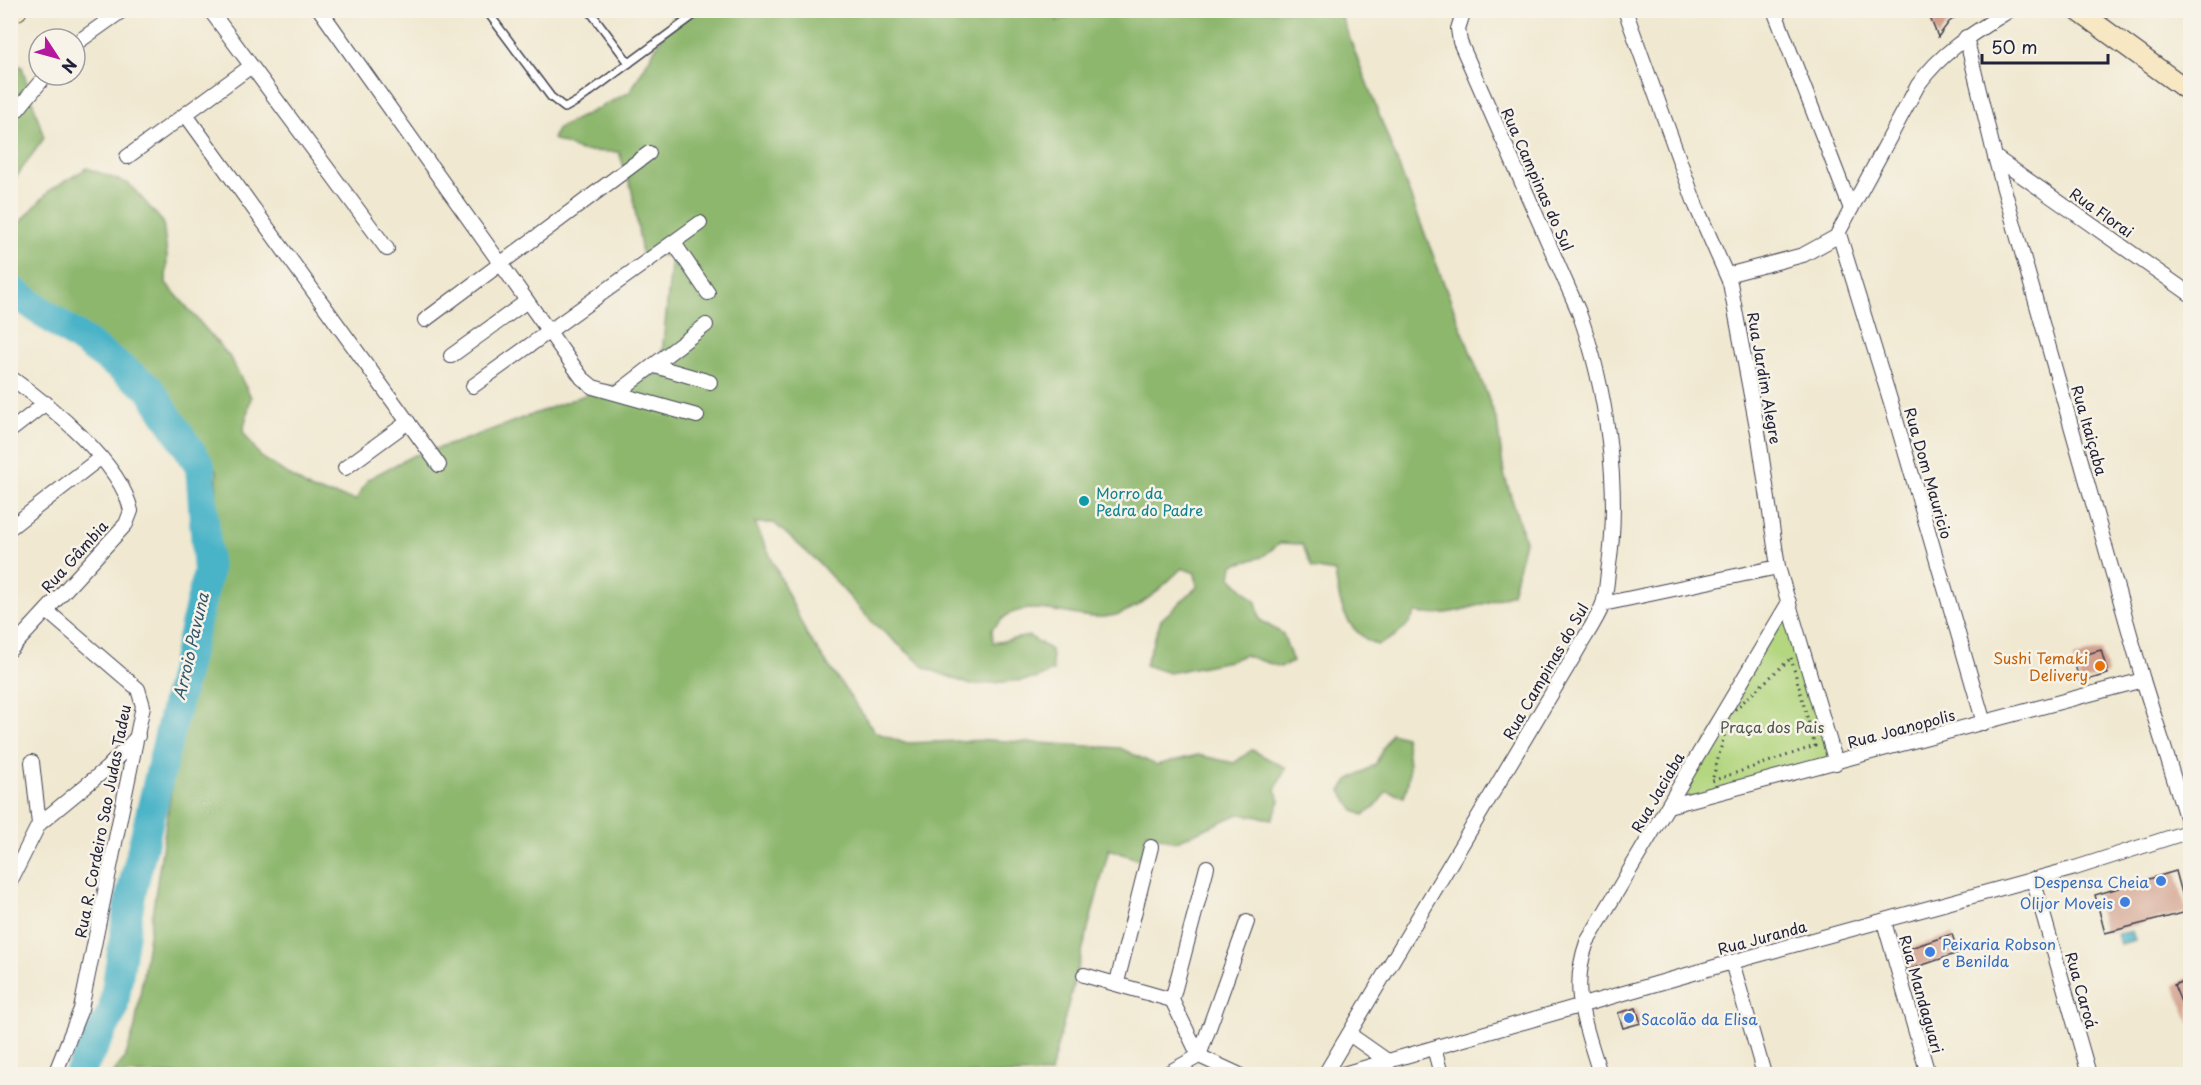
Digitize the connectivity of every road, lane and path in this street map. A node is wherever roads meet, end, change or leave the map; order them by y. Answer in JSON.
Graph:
{"nodes":[{"id":1,"x":16,"y":10,"type":"edge"},
{"id":2,"x":123,"y":10,"type":"edge"},
{"id":3,"x":210,"y":10,"type":"edge"},
{"id":4,"x":320,"y":10,"type":"edge"},
{"id":5,"x":486,"y":10,"type":"edge"},
{"id":6,"x":589,"y":10,"type":"edge"},
{"id":7,"x":1464,"y":10,"type":"edge"},
{"id":8,"x":1625,"y":10,"type":"edge"},
{"id":9,"x":1774,"y":10,"type":"edge"},
{"id":10,"x":2010,"y":10,"type":"edge"},
{"id":11,"x":2077,"y":10,"type":"edge"},
{"id":12,"x":696,"y":12,"type":"edge"},
{"id":13,"x":10,"y":13,"type":"edge"},
{"id":14,"x":104,"y":15,"type":"edge"},
{"id":15,"x":87,"y":32,"type":"edge"},
{"id":16,"x":1966,"y":37,"type":"junction"},
{"id":17,"x":629,"y":63,"type":"junction"},
{"id":18,"x":250,"y":67,"type":"junction"},
{"id":19,"x":36,"y":87,"type":"edge"},
{"id":20,"x":2190,"y":92,"type":"edge"},
{"id":21,"x":10,"y":113,"type":"edge"},
{"id":22,"x":186,"y":115,"type":"junction"},
{"id":23,"x":650,"y":153,"type":"dead end"},
{"id":24,"x":127,"y":156,"type":"dead end"},
{"id":25,"x":1995,"y":157,"type":"junction"},
{"id":26,"x":1851,"y":209,"type":"junction"},
{"id":27,"x":700,"y":223,"type":"dead end"},
{"id":28,"x":1839,"y":234,"type":"junction"},
{"id":29,"x":674,"y":243,"type":"junction"},
{"id":30,"x":387,"y":249,"type":"dead end"},
{"id":31,"x":500,"y":264,"type":"junction"},
{"id":32,"x":1727,"y":275,"type":"junction"},
{"id":33,"x":708,"y":294,"type":"dead end"},
{"id":34,"x":2190,"y":294,"type":"edge"},
{"id":35,"x":527,"y":301,"type":"junction"},
{"id":36,"x":425,"y":320,"type":"dead end"},
{"id":37,"x":706,"y":325,"type":"dead end"},
{"id":38,"x":550,"y":332,"type":"junction"},
{"id":39,"x":451,"y":356,"type":"dead end"},
{"id":40,"x":655,"y":366,"type":"junction"},
{"id":41,"x":10,"y":377,"type":"edge"},
{"id":42,"x":710,"y":382,"type":"dead end"},
{"id":43,"x":473,"y":386,"type":"dead end"},
{"id":44,"x":617,"y":393,"type":"junction"},
{"id":45,"x":46,"y":403,"type":"junction"},
{"id":46,"x":697,"y":416,"type":"dead end"},
{"id":47,"x":408,"y":422,"type":"junction"},
{"id":48,"x":10,"y":431,"type":"edge"},
{"id":49,"x":100,"y":458,"type":"junction"},
{"id":50,"x":439,"y":465,"type":"dead end"},
{"id":51,"x":345,"y":468,"type":"dead end"},
{"id":52,"x":10,"y":528,"type":"edge"},
{"id":53,"x":1778,"y":567,"type":"junction"},
{"id":54,"x":1789,"y":602,"type":"junction"},
{"id":55,"x":1603,"y":604,"type":"junction"},
{"id":56,"x":47,"y":611,"type":"junction"},
{"id":57,"x":10,"y":650,"type":"edge"},
{"id":58,"x":2143,"y":680,"type":"junction"},
{"id":59,"x":1984,"y":723,"type":"junction"},
{"id":60,"x":138,"y":736,"type":"junction"},
{"id":61,"x":1815,"y":746,"type":"joint"},
{"id":62,"x":32,"y":762,"type":"dead end"},
{"id":63,"x":1836,"y":762,"type":"junction"},
{"id":64,"x":1668,"y":806,"type":"junction"},
{"id":65,"x":39,"y":824,"type":"junction"},
{"id":66,"x":2190,"y":831,"type":"edge"},
{"id":67,"x":1151,"y":846,"type":"dead end"},
{"id":68,"x":1207,"y":867,"type":"dead end"},
{"id":69,"x":2033,"y":879,"type":"junction"},
{"id":70,"x":10,"y":882,"type":"edge"},
{"id":71,"x":1247,"y":922,"type":"dead end"},
{"id":72,"x":1884,"y":922,"type":"junction"},
{"id":73,"x":1732,"y":962,"type":"junction"},
{"id":74,"x":1084,"y":975,"type":"dead end"},
{"id":75,"x":1118,"y":982,"type":"junction"},
{"id":76,"x":1172,"y":1000,"type":"junction"},
{"id":77,"x":1580,"y":1006,"type":"junction"},
{"id":78,"x":1349,"y":1034,"type":"junction"},
{"id":79,"x":1434,"y":1048,"type":"junction"},
{"id":80,"x":1199,"y":1056,"type":"junction"},
{"id":81,"x":1389,"y":1062,"type":"junction"},
{"id":82,"x":55,"y":1074,"type":"edge"},
{"id":83,"x":1166,"y":1074,"type":"edge"},
{"id":84,"x":1238,"y":1074,"type":"edge"},
{"id":85,"x":1325,"y":1074,"type":"edge"},
{"id":86,"x":1343,"y":1074,"type":"edge"},
{"id":87,"x":1441,"y":1074,"type":"edge"},
{"id":88,"x":1600,"y":1074,"type":"edge"},
{"id":89,"x":1764,"y":1074,"type":"edge"},
{"id":90,"x":1928,"y":1074,"type":"edge"},
{"id":91,"x":2089,"y":1074,"type":"edge"}],
"edges":[{"from":1,"to":13,"type":"street"},
{"from":2,"to":14,"type":"street"},
{"from":3,"to":18,"type":"street"},
{"from":4,"to":31,"type":"street"},
{"from":5,"to":17,"type":"lane"},
{"from":6,"to":17,"type":"lane"},
{"from":7,"to":55,"type":"street","name":"Rua Campinas do Sul"},
{"from":8,"to":32,"type":"street","name":"Rua Jardim Alegre"},
{"from":9,"to":26,"type":"street"},
{"from":10,"to":16,"type":"street"},
{"from":11,"to":20,"type":"street"},
{"from":12,"to":17,"type":"lane"},
{"from":14,"to":15,"type":"street"},
{"from":16,"to":25,"type":"street","name":"Rua Itaiçaba"},
{"from":16,"to":26,"type":"street"},
{"from":18,"to":22,"type":"street"},
{"from":18,"to":30,"type":"street"},
{"from":19,"to":21,"type":"street"},
{"from":22,"to":24,"type":"street"},
{"from":22,"to":47,"type":"street"},
{"from":23,"to":31,"type":"street"},
{"from":25,"to":34,"type":"street","name":"Rua Florai"},
{"from":25,"to":58,"type":"street","name":"Rua Itaiçaba"},
{"from":26,"to":28,"type":"street"},
{"from":27,"to":29,"type":"street"},
{"from":28,"to":32,"type":"street"},
{"from":28,"to":59,"type":"street","name":"Rua Dom Mauricio"},
{"from":29,"to":33,"type":"street"},
{"from":29,"to":38,"type":"street"},
{"from":31,"to":35,"type":"street"},
{"from":31,"to":36,"type":"street"},
{"from":32,"to":53,"type":"street","name":"Rua Jardim Alegre"},
{"from":35,"to":38,"type":"street"},
{"from":35,"to":39,"type":"street"},
{"from":37,"to":40,"type":"street"},
{"from":38,"to":43,"type":"street"},
{"from":38,"to":44,"type":"street"},
{"from":40,"to":42,"type":"street"},
{"from":40,"to":44,"type":"street"},
{"from":41,"to":45,"type":"street","name":"Rua Gâmbia"},
{"from":44,"to":46,"type":"street"},
{"from":45,"to":48,"type":"street"},
{"from":45,"to":49,"type":"street","name":"Rua Gâmbia"},
{"from":47,"to":50,"type":"street"},
{"from":47,"to":51,"type":"street"},
{"from":49,"to":52,"type":"street"},
{"from":49,"to":56,"type":"street","name":"Rua Gâmbia"},
{"from":53,"to":54,"type":"street","name":"Rua Jardim Alegre"},
{"from":53,"to":55,"type":"street"},
{"from":54,"to":63,"type":"street","name":"Rua Jardim Alegre"},
{"from":54,"to":64,"type":"street","name":"Rua Jaciaba"},
{"from":55,"to":78,"type":"street","name":"Rua Campinas do Sul"},
{"from":56,"to":57,"type":"street","name":"Rua Gâmbia"},
{"from":56,"to":60,"type":"street","name":"Rua R. Cordeiro Sao Judas Tadeu"},
{"from":58,"to":59,"type":"street","name":"Rua Joanopolis"},
{"from":58,"to":66,"type":"street","name":"Rua Itaiçaba"},
{"from":59,"to":63,"type":"street","name":"Rua Joanopolis"},
{"from":60,"to":65,"type":"street"},
{"from":60,"to":82,"type":"street","name":"Rua R. Cordeiro Sao Judas Tadeu"},
{"from":61,"to":61,"type":"path"},
{"from":62,"to":65,"type":"street"},
{"from":63,"to":64,"type":"street","name":"Rua Joanopolis"},
{"from":64,"to":77,"type":"street","name":"Rua Jaciaba"},
{"from":65,"to":70,"type":"street"},
{"from":66,"to":69,"type":"street","name":"Rua Juranda"},
{"from":67,"to":75,"type":"street"},
{"from":68,"to":76,"type":"street"},
{"from":69,"to":72,"type":"street","name":"Rua Juranda"},
{"from":69,"to":91,"type":"street","name":"Rua Caroá"},
{"from":71,"to":80,"type":"street"},
{"from":72,"to":73,"type":"street","name":"Rua Juranda"},
{"from":72,"to":90,"type":"street","name":"Rua Mandaguari"},
{"from":73,"to":77,"type":"street","name":"Rua Juranda"},
{"from":73,"to":89,"type":"street"},
{"from":74,"to":75,"type":"street"},
{"from":75,"to":76,"type":"street"},
{"from":76,"to":80,"type":"street"},
{"from":77,"to":79,"type":"street","name":"Rua Juranda"},
{"from":77,"to":88,"type":"street","name":"Rua Jaciaba"},
{"from":78,"to":81,"type":"street"},
{"from":78,"to":85,"type":"street","name":"Rua Campinas do Sul"},
{"from":79,"to":81,"type":"street","name":"Rua Juranda"},
{"from":79,"to":87,"type":"street"},
{"from":80,"to":83,"type":"street"},
{"from":80,"to":84,"type":"street"},
{"from":81,"to":86,"type":"street","name":"Rua Juranda"}]}
